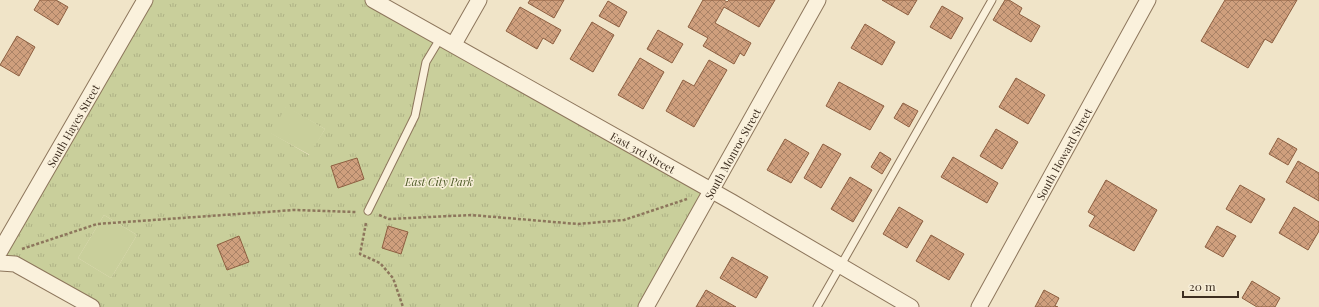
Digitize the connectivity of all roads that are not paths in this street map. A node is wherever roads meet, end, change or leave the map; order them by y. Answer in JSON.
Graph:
{"nodes":[{"id":1,"x":145,"y":0,"type":"edge"},
{"id":2,"x":373,"y":0,"type":"edge"},
{"id":3,"x":479,"y":0,"type":"edge"},
{"id":4,"x":818,"y":0,"type":"edge"},
{"id":5,"x":992,"y":0,"type":"edge"},
{"id":6,"x":1148,"y":0,"type":"edge"},
{"id":7,"x":448,"y":41,"type":"junction"},
{"id":8,"x":712,"y":190,"type":"junction"},
{"id":9,"x":368,"y":212,"type":"road end"},
{"id":10,"x":0,"y":251,"type":"edge"},
{"id":11,"x":0,"y":263,"type":"edge"},
{"id":12,"x":840,"y":266,"type":"junction"},
{"id":13,"x":92,"y":307,"type":"edge"},
{"id":14,"x":646,"y":307,"type":"edge"},
{"id":15,"x":817,"y":307,"type":"edge"},
{"id":16,"x":911,"y":307,"type":"edge"},
{"id":17,"x":979,"y":307,"type":"edge"}],
"edges":[{"from":1,"to":10,"type":"street","name":"South Hayes Street"},
{"from":2,"to":7,"type":"street","name":"East 3rd Street"},
{"from":3,"to":7,"type":"street"},
{"from":4,"to":8,"type":"street","name":"South Monroe Street"},
{"from":5,"to":12,"type":"lane"},
{"from":6,"to":17,"type":"street","name":"South Howard Street"},
{"from":7,"to":8,"type":"street","name":"East 3rd Street"},
{"from":7,"to":9,"type":"lane"},
{"from":8,"to":12,"type":"street","name":"East 3rd Street"},
{"from":8,"to":14,"type":"street","name":"South Monroe Street"},
{"from":11,"to":13,"type":"street"},
{"from":12,"to":15,"type":"lane"},
{"from":12,"to":16,"type":"street","name":"East 3rd Street"}]}
